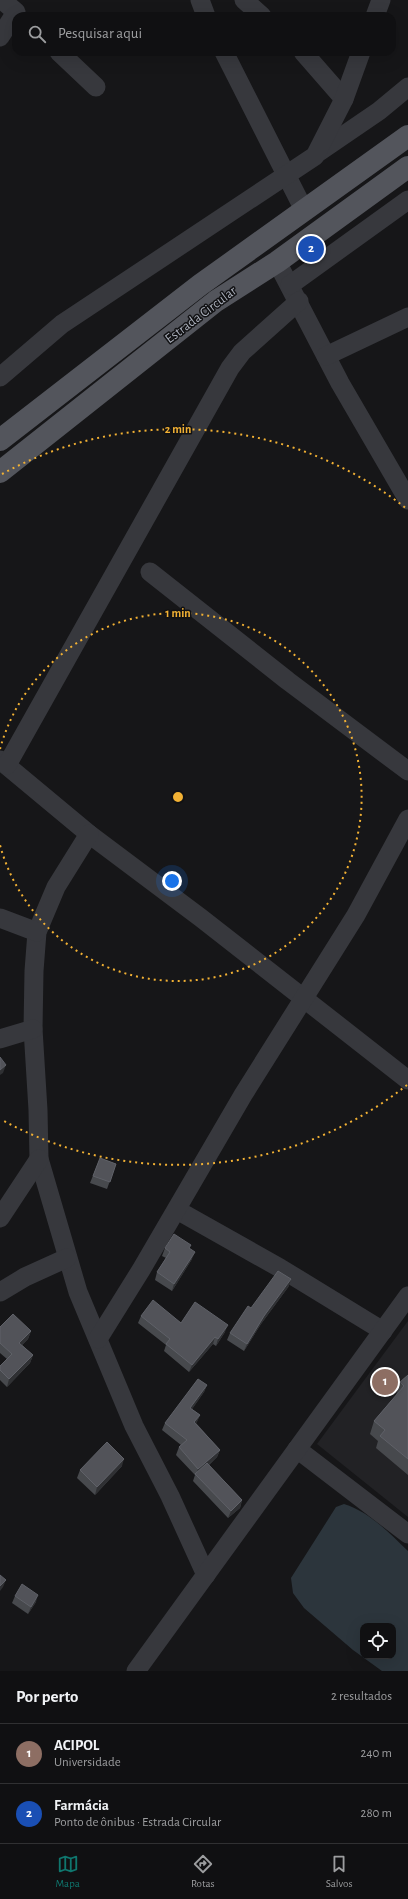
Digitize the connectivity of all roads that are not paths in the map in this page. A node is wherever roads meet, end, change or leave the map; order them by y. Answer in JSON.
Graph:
{"nodes":[{"id":1,"x":2,"y":0,"type":"edge"},
{"id":2,"x":200,"y":0,"type":"edge"},
{"id":3,"x":244,"y":0,"type":"edge"},
{"id":4,"x":381,"y":0,"type":"edge"},
{"id":5,"x":16,"y":12,"type":"edge"},
{"id":6,"x":204,"y":12,"type":"edge"},
{"id":7,"x":258,"y":12,"type":"edge"},
{"id":8,"x":376,"y":12,"type":"edge"},
{"id":9,"x":12,"y":22,"type":"edge"},
{"id":10,"x":0,"y":37,"type":"edge"},
{"id":11,"x":63,"y":56,"type":"edge"},
{"id":12,"x":226,"y":56,"type":"edge"},
{"id":13,"x":306,"y":56,"type":"edge"},
{"id":14,"x":360,"y":56,"type":"edge"},
{"id":15,"x":96,"y":87,"type":"dead end"},
{"id":16,"x":408,"y":87,"type":"edge"},
{"id":17,"x":344,"y":99,"type":"junction"},
{"id":18,"x":408,"y":136,"type":"edge"},
{"id":19,"x":315,"y":156,"type":"junction"},
{"id":20,"x":408,"y":167,"type":"edge"},
{"id":21,"x":287,"y":174,"type":"junction"},
{"id":22,"x":408,"y":200,"type":"edge"},
{"id":23,"x":304,"y":210,"type":"junction"},
{"id":24,"x":276,"y":262,"type":"junction"},
{"id":25,"x":294,"y":293,"type":"junction"},
{"id":26,"x":408,"y":317,"type":"edge"},
{"id":27,"x":326,"y":356,"type":"junction"},
{"id":28,"x":0,"y":377,"type":"edge"},
{"id":29,"x":0,"y":440,"type":"edge"},
{"id":30,"x":0,"y":472,"type":"edge"},
{"id":31,"x":408,"y":500,"type":"edge"},
{"id":32,"x":150,"y":572,"type":"dead end"},
{"id":33,"x":4,"y":762,"type":"edge"},
{"id":34,"x":408,"y":770,"type":"edge"},
{"id":35,"x":408,"y":819,"type":"edge"},
{"id":36,"x":89,"y":834,"type":"junction"},
{"id":37,"x":0,"y":918,"type":"edge"},
{"id":38,"x":37,"y":932,"type":"junction"},
{"id":39,"x":304,"y":999,"type":"junction"},
{"id":40,"x":33,"y":1030,"type":"junction"},
{"id":41,"x":0,"y":1039,"type":"edge"},
{"id":42,"x":408,"y":1080,"type":"edge"},
{"id":43,"x":39,"y":1159,"type":"junction"},
{"id":44,"x":177,"y":1210,"type":"junction"},
{"id":45,"x":0,"y":1218,"type":"edge"},
{"id":46,"x":67,"y":1258,"type":"junction"},
{"id":47,"x":0,"y":1292,"type":"edge"},
{"id":48,"x":408,"y":1296,"type":"edge"},
{"id":49,"x":383,"y":1331,"type":"junction"},
{"id":50,"x":98,"y":1339,"type":"junction"},
{"id":51,"x":297,"y":1449,"type":"junction"},
{"id":52,"x":408,"y":1534,"type":"edge"},
{"id":53,"x":206,"y":1575,"type":"junction"},
{"id":54,"x":136,"y":1671,"type":"edge"}],
"edges":[{"from":1,"to":5,"type":"street"},
{"from":2,"to":6,"type":"street"},
{"from":3,"to":7,"type":"street"},
{"from":4,"to":8,"type":"street"},
{"from":9,"to":10,"type":"street"},
{"from":11,"to":15,"type":"street"},
{"from":12,"to":21,"type":"street"},
{"from":13,"to":17,"type":"street"},
{"from":14,"to":17,"type":"street"},
{"from":16,"to":19,"type":"street"},
{"from":17,"to":19,"type":"street"},
{"from":18,"to":23,"type":"main road","name":"Estrada Circular"},
{"from":19,"to":21,"type":"street"},
{"from":20,"to":24,"type":"main road","name":"Estrada Circular"},
{"from":21,"to":23,"type":"street"},
{"from":21,"to":28,"type":"street"},
{"from":22,"to":25,"type":"street"},
{"from":23,"to":29,"type":"main road","name":"Estrada Circular"},
{"from":24,"to":25,"type":"street"},
{"from":24,"to":30,"type":"main road","name":"Estrada Circular"},
{"from":25,"to":27,"type":"street"},
{"from":25,"to":33,"type":"street"},
{"from":26,"to":27,"type":"street"},
{"from":27,"to":31,"type":"street"},
{"from":32,"to":34,"type":"street"},
{"from":33,"to":36,"type":"street"},
{"from":35,"to":39,"type":"street"},
{"from":36,"to":38,"type":"street"},
{"from":36,"to":39,"type":"street"},
{"from":37,"to":38,"type":"street"},
{"from":38,"to":40,"type":"street"},
{"from":39,"to":42,"type":"street"},
{"from":39,"to":44,"type":"street"},
{"from":40,"to":41,"type":"street"},
{"from":40,"to":43,"type":"street"},
{"from":43,"to":45,"type":"street"},
{"from":43,"to":46,"type":"street"},
{"from":44,"to":49,"type":"street"},
{"from":44,"to":50,"type":"street"},
{"from":46,"to":47,"type":"street"},
{"from":46,"to":50,"type":"street"},
{"from":48,"to":49,"type":"street"},
{"from":49,"to":51,"type":"street"},
{"from":50,"to":53,"type":"street"},
{"from":51,"to":52,"type":"street"},
{"from":51,"to":53,"type":"street"},
{"from":53,"to":54,"type":"street"}]}
